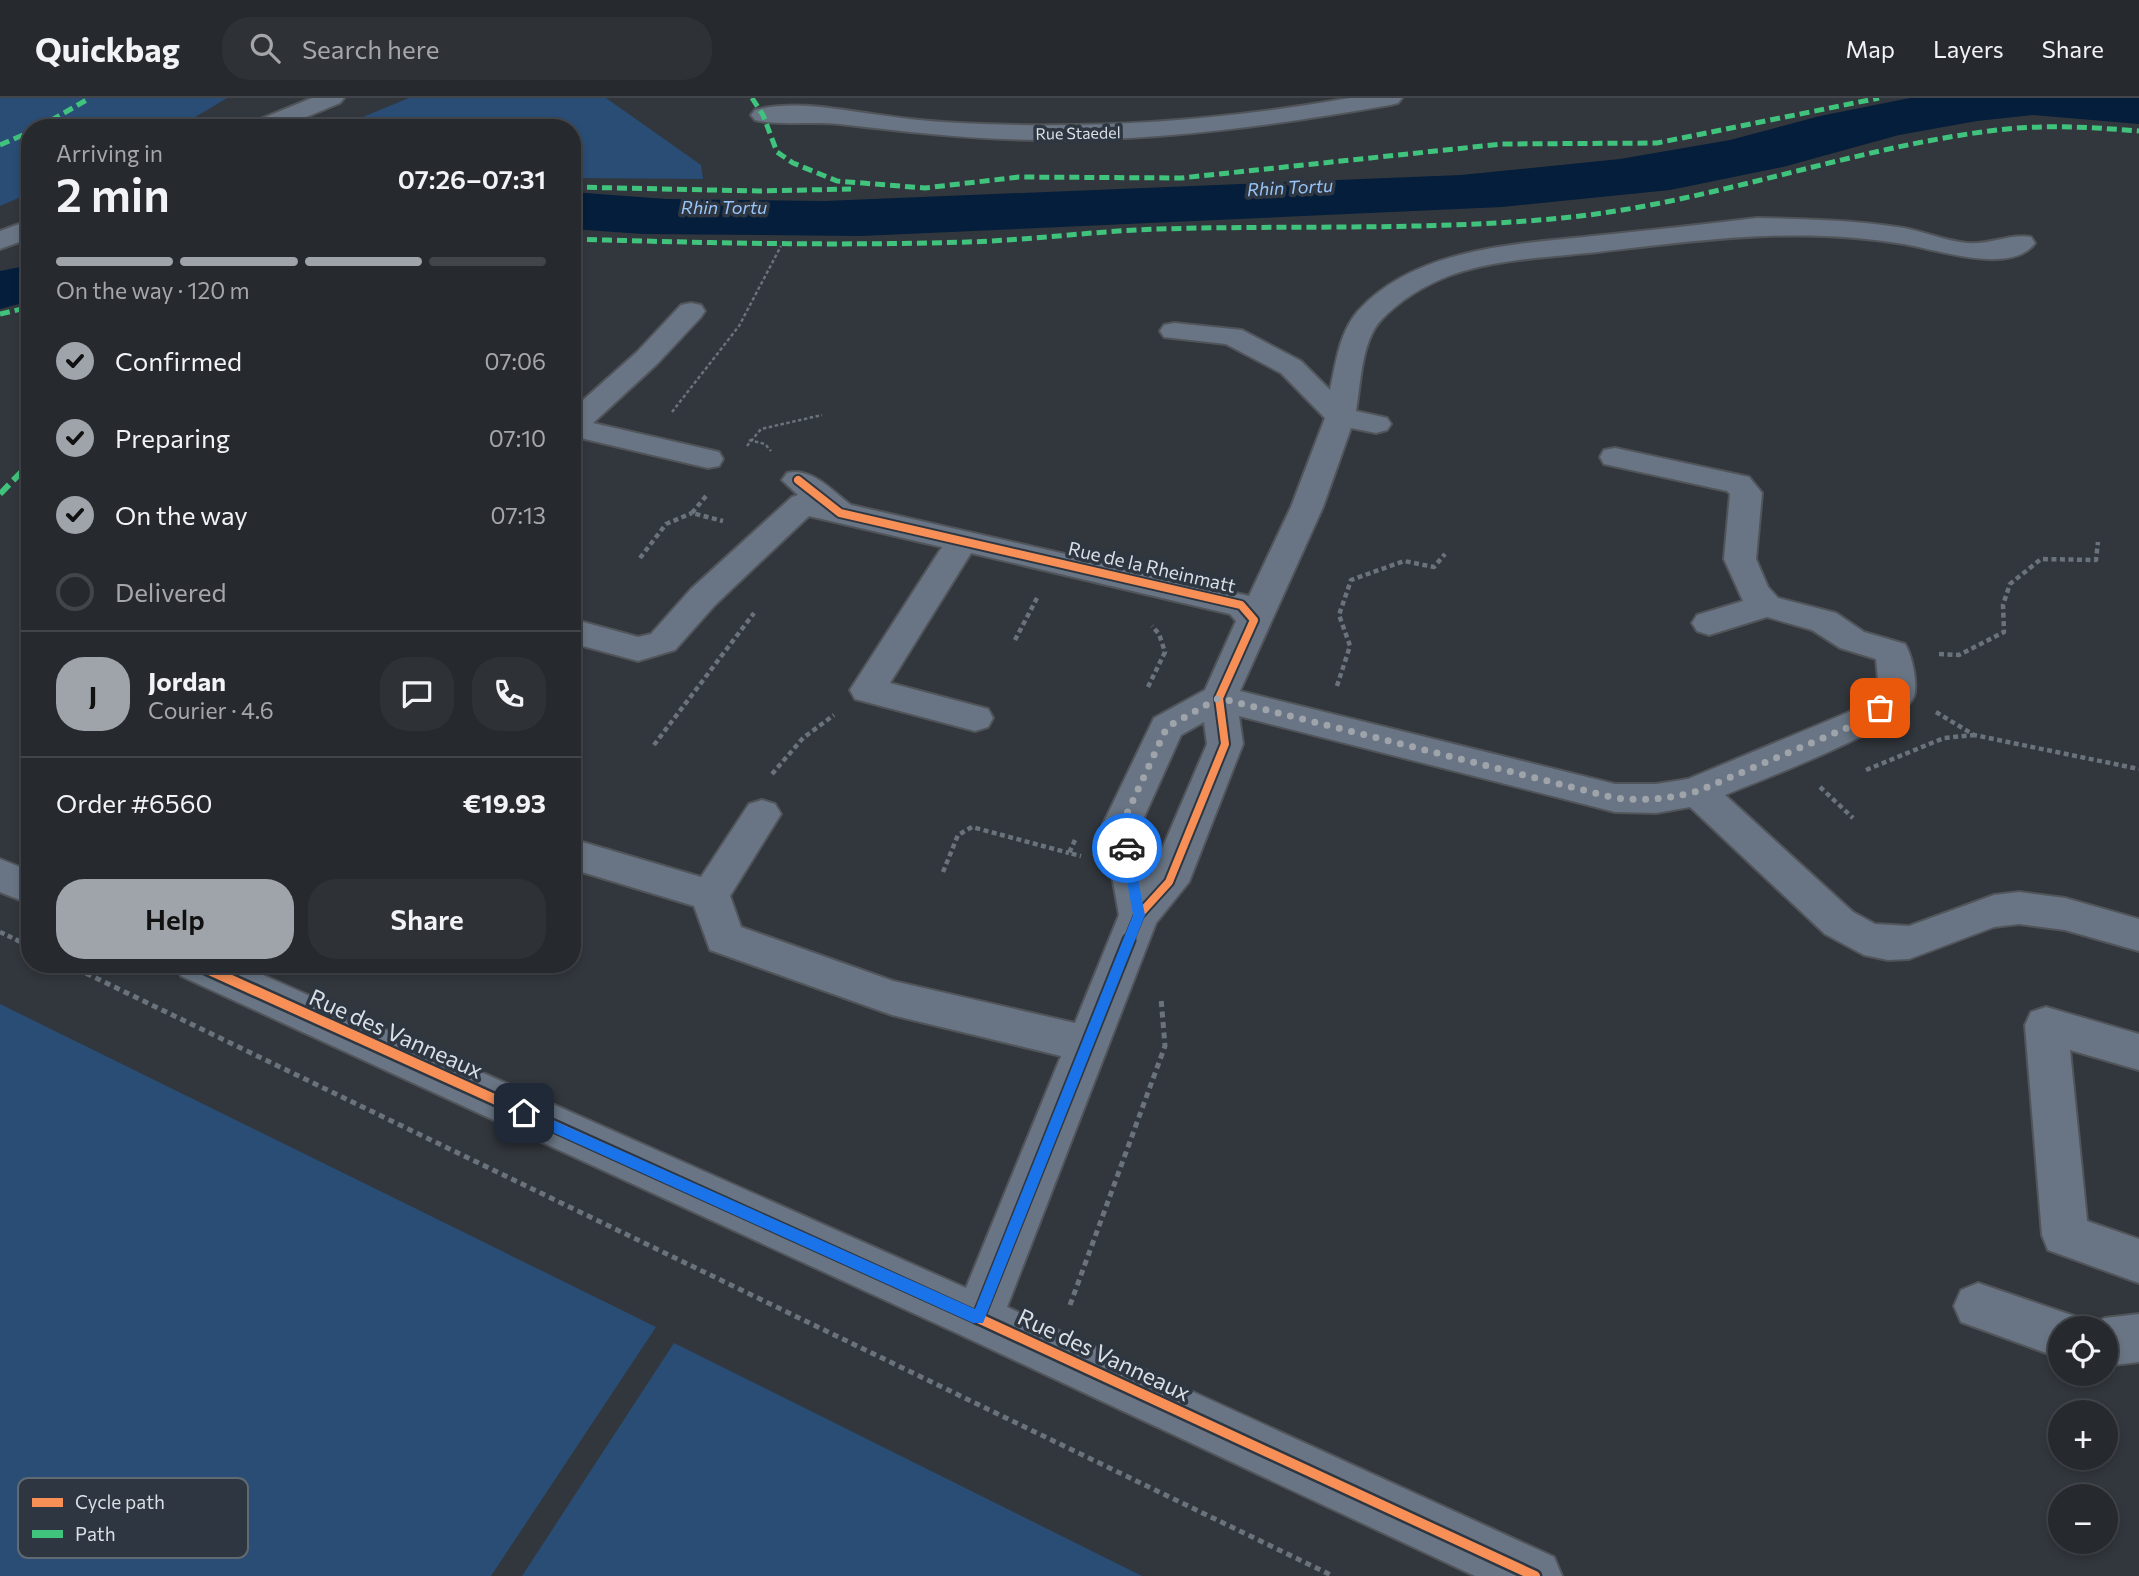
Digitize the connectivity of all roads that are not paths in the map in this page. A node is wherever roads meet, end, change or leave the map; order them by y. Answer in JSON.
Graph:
{"nodes":[{"id":1,"x":332,"y":98,"type":"edge"},
{"id":2,"x":1390,"y":98,"type":"edge"},
{"id":3,"x":260,"y":103,"type":"dead end"},
{"id":4,"x":764,"y":115,"type":"dead end"},
{"id":5,"x":251,"y":119,"type":"edge"},
{"id":6,"x":264,"y":119,"type":"edge"},
{"id":7,"x":21,"y":232,"type":"edge"},
{"id":8,"x":0,"y":241,"type":"edge"},
{"id":9,"x":2022,"y":243,"type":"dead end"},
{"id":10,"x":691,"y":311,"type":"dead end"},
{"id":11,"x":1174,"y":331,"type":"dead end"},
{"id":12,"x":1340,"y":416,"type":"junction"},
{"id":13,"x":581,"y":422,"type":"edge"},
{"id":14,"x":1377,"y":424,"type":"dead end"},
{"id":15,"x":581,"y":427,"type":"edge"},
{"id":16,"x":1615,"y":457,"type":"dead end"},
{"id":17,"x":708,"y":459,"type":"dead end"},
{"id":18,"x":798,"y":480,"type":"road end"},
{"id":19,"x":840,"y":513,"type":"junction"},
{"id":20,"x":962,"y":541,"type":"junction"},
{"id":21,"x":1766,"y":606,"type":"junction"},
{"id":22,"x":1254,"y":620,"type":"junction"},
{"id":23,"x":1710,"y":623,"type":"dead end"},
{"id":24,"x":581,"y":633,"type":"edge"},
{"id":25,"x":1219,"y":698,"type":"junction"},
{"id":26,"x":975,"y":718,"type":"dead end"},
{"id":27,"x":1698,"y":791,"type":"junction"},
{"id":28,"x":762,"y":814,"type":"road end"},
{"id":29,"x":581,"y":857,"type":"edge"},
{"id":30,"x":0,"y":874,"type":"edge"},
{"id":31,"x":21,"y":884,"type":"edge"},
{"id":32,"x":710,"y":895,"type":"junction"},
{"id":33,"x":1139,"y":915,"type":"junction"},
{"id":34,"x":2139,"y":935,"type":"edge"},
{"id":35,"x":215,"y":973,"type":"edge"},
{"id":36,"x":1088,"y":1044,"type":"junction"},
{"id":37,"x":2139,"y":1052,"type":"edge"},
{"id":38,"x":2139,"y":1261,"type":"edge"},
{"id":39,"x":1978,"y":1306,"type":"dead end"},
{"id":40,"x":978,"y":1318,"type":"junction"},
{"id":41,"x":2048,"y":1330,"type":"edge"},
{"id":42,"x":2139,"y":1338,"type":"edge"},
{"id":43,"x":2118,"y":1340,"type":"edge"},
{"id":44,"x":1535,"y":1576,"type":"edge"}],
"edges":[{"from":1,"to":6,"type":"street"},
{"from":2,"to":4,"type":"street","name":"Rue Staedel"},
{"from":3,"to":5,"type":"street"},
{"from":7,"to":8,"type":"street"},
{"from":9,"to":12,"type":"street"},
{"from":10,"to":13,"type":"street"},
{"from":11,"to":12,"type":"street"},
{"from":12,"to":14,"type":"street"},
{"from":12,"to":22,"type":"street"},
{"from":15,"to":17,"type":"street"},
{"from":16,"to":21,"type":"street"},
{"from":18,"to":19,"type":"street","name":"Rue de la Rheinmatt"},
{"from":19,"to":20,"type":"street","name":"Rue de la Rheinmatt"},
{"from":19,"to":24,"type":"street"},
{"from":20,"to":22,"type":"street","name":"Rue de la Rheinmatt"},
{"from":20,"to":26,"type":"street"},
{"from":21,"to":23,"type":"street"},
{"from":21,"to":27,"type":"street"},
{"from":22,"to":25,"type":"street"},
{"from":25,"to":27,"type":"street"},
{"from":25,"to":33,"type":"street"},
{"from":25,"to":33,"type":"street"},
{"from":27,"to":34,"type":"street"},
{"from":28,"to":32,"type":"street"},
{"from":29,"to":32,"type":"street"},
{"from":30,"to":31,"type":"street"},
{"from":32,"to":36,"type":"street"},
{"from":33,"to":36,"type":"street"},
{"from":35,"to":40,"type":"street","name":"Rue des Vanneaux"},
{"from":36,"to":40,"type":"street"},
{"from":37,"to":38,"type":"street"},
{"from":39,"to":41,"type":"street"},
{"from":40,"to":44,"type":"street","name":"Rue des Vanneaux"},
{"from":42,"to":43,"type":"street"}]}
